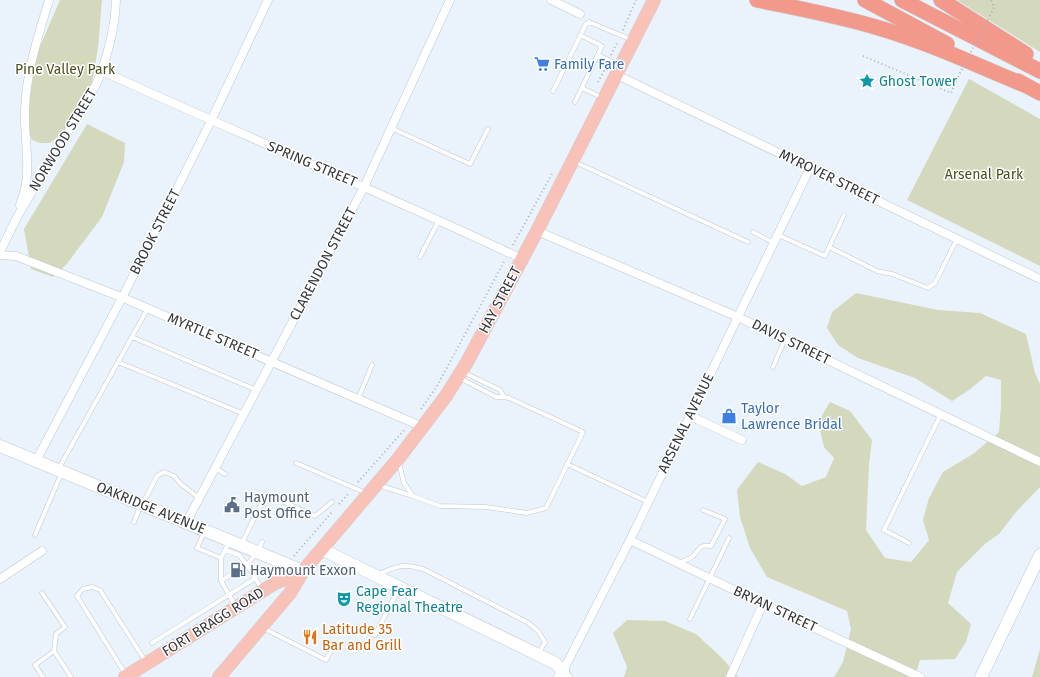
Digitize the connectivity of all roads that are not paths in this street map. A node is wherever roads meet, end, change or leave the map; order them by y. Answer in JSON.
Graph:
{"nodes":[{"id":1,"x":49,"y":0,"type":"edge"},
{"id":2,"x":116,"y":0,"type":"edge"},
{"id":3,"x":268,"y":0,"type":"edge"},
{"id":4,"x":450,"y":0,"type":"edge"},
{"id":5,"x":551,"y":0,"type":"edge"},
{"id":6,"x":654,"y":0,"type":"edge"},
{"id":7,"x":757,"y":0,"type":"edge"},
{"id":8,"x":865,"y":0,"type":"edge"},
{"id":9,"x":902,"y":0,"type":"edge"},
{"id":10,"x":940,"y":0,"type":"edge"},
{"id":11,"x":580,"y":14,"type":"dead end"},
{"id":12,"x":580,"y":35,"type":"junction"},
{"id":13,"x":634,"y":41,"type":"junction"},
{"id":14,"x":598,"y":55,"type":"junction"},
{"id":15,"x":1040,"y":64,"type":"edge"},
{"id":16,"x":619,"y":70,"type":"junction"},
{"id":17,"x":102,"y":71,"type":"junction"},
{"id":18,"x":1040,"y":71,"type":"edge"},
{"id":19,"x":1027,"y":86,"type":"junction"},
{"id":20,"x":582,"y":88,"type":"junction"},
{"id":21,"x":553,"y":91,"type":"dead end"},
{"id":22,"x":1040,"y":93,"type":"edge"},
{"id":23,"x":599,"y":96,"type":"junction"},
{"id":24,"x":575,"y":102,"type":"dead end"},
{"id":25,"x":211,"y":121,"type":"junction"},
{"id":26,"x":391,"y":128,"type":"junction"},
{"id":27,"x":488,"y":129,"type":"dead end"},
{"id":28,"x":573,"y":161,"type":"junction"},
{"id":29,"x":810,"y":168,"type":"junction"},
{"id":30,"x":364,"y":187,"type":"junction"},
{"id":31,"x":844,"y":215,"type":"dead end"},
{"id":32,"x":17,"y":217,"type":"junction"},
{"id":33,"x":439,"y":220,"type":"junction"},
{"id":34,"x":537,"y":231,"type":"junction"},
{"id":35,"x":753,"y":232,"type":"dead end"},
{"id":36,"x":775,"y":239,"type":"junction"},
{"id":37,"x":957,"y":239,"type":"junction"},
{"id":38,"x":748,"y":242,"type":"dead end"},
{"id":39,"x":829,"y":247,"type":"junction"},
{"id":40,"x":0,"y":253,"type":"edge"},
{"id":41,"x":420,"y":257,"type":"dead end"},
{"id":42,"x":522,"y":259,"type":"junction"},
{"id":43,"x":1040,"y":279,"type":"edge"},
{"id":44,"x":121,"y":297,"type":"junction"},
{"id":45,"x":148,"y":308,"type":"junction"},
{"id":46,"x":738,"y":317,"type":"junction"},
{"id":47,"x":132,"y":337,"type":"junction"},
{"id":48,"x":785,"y":339,"type":"junction"},
{"id":49,"x":271,"y":361,"type":"junction"},
{"id":50,"x":118,"y":362,"type":"junction"},
{"id":51,"x":372,"y":365,"type":"dead end"},
{"id":52,"x":773,"y":366,"type":"dead end"},
{"id":53,"x":460,"y":374,"type":"junction"},
{"id":54,"x":256,"y":390,"type":"junction"},
{"id":55,"x":504,"y":397,"type":"junction"},
{"id":56,"x":358,"y":399,"type":"junction"},
{"id":57,"x":244,"y":414,"type":"junction"},
{"id":58,"x":941,"y":414,"type":"junction"},
{"id":59,"x":690,"y":416,"type":"junction"},
{"id":60,"x":417,"y":424,"type":"junction"},
{"id":61,"x":742,"y":440,"type":"dead end"},
{"id":62,"x":0,"y":446,"type":"edge"},
{"id":63,"x":398,"y":459,"type":"junction"},
{"id":64,"x":36,"y":461,"type":"junction"},
{"id":65,"x":1040,"y":462,"type":"edge"},
{"id":66,"x":296,"y":463,"type":"dead end"},
{"id":67,"x":567,"y":464,"type":"junction"},
{"id":68,"x":215,"y":468,"type":"junction"},
{"id":69,"x":60,"y":471,"type":"junction"},
{"id":70,"x":225,"y":474,"type":"dead end"},
{"id":71,"x":372,"y":489,"type":"junction"},
{"id":72,"x":266,"y":494,"type":"dead end"},
{"id":73,"x":413,"y":496,"type":"junction"},
{"id":74,"x":199,"y":498,"type":"junction"},
{"id":75,"x":284,"y":502,"type":"dead end"},
{"id":76,"x":332,"y":502,"type":"dead end"},
{"id":77,"x":648,"y":502,"type":"junction"},
{"id":78,"x":141,"y":504,"type":"junction"},
{"id":79,"x":704,"y":510,"type":"dead end"},
{"id":80,"x":134,"y":522,"type":"dead end"},
{"id":81,"x":186,"y":523,"type":"junction"},
{"id":82,"x":205,"y":530,"type":"junction"},
{"id":83,"x":35,"y":535,"type":"dead end"},
{"id":84,"x":729,"y":538,"type":"dead end"},
{"id":85,"x":630,"y":540,"type":"junction"},
{"id":86,"x":910,"y":542,"type":"dead end"},
{"id":87,"x":232,"y":545,"type":"junction"},
{"id":88,"x":260,"y":547,"type":"junction"},
{"id":89,"x":321,"y":549,"type":"junction"},
{"id":90,"x":42,"y":551,"type":"dead end"},
{"id":91,"x":1040,"y":555,"type":"edge"},
{"id":92,"x":221,"y":558,"type":"junction"},
{"id":93,"x":677,"y":563,"type":"junction"},
{"id":94,"x":246,"y":566,"type":"junction"},
{"id":95,"x":303,"y":571,"type":"junction"},
{"id":96,"x":232,"y":574,"type":"dead end"},
{"id":97,"x":375,"y":575,"type":"junction"},
{"id":98,"x":256,"y":578,"type":"junction"},
{"id":99,"x":710,"y":578,"type":"junction"},
{"id":100,"x":0,"y":579,"type":"edge"},
{"id":101,"x":221,"y":581,"type":"junction"},
{"id":102,"x":399,"y":587,"type":"junction"},
{"id":103,"x":262,"y":591,"type":"junction"},
{"id":104,"x":42,"y":593,"type":"dead end"},
{"id":105,"x":229,"y":595,"type":"junction"},
{"id":106,"x":763,"y":604,"type":"junction"},
{"id":107,"x":236,"y":607,"type":"junction"},
{"id":108,"x":277,"y":608,"type":"junction"},
{"id":109,"x":690,"y":618,"type":"dead end"},
{"id":110,"x":261,"y":627,"type":"junction"},
{"id":111,"x":357,"y":627,"type":"dead end"},
{"id":112,"x":152,"y":643,"type":"dead end"},
{"id":113,"x":334,"y":645,"type":"dead end"},
{"id":114,"x":54,"y":652,"type":"junction"},
{"id":115,"x":538,"y":655,"type":"junction"},
{"id":116,"x":147,"y":664,"type":"junction"},
{"id":117,"x":564,"y":675,"type":"edge"},
{"id":118,"x":126,"y":676,"type":"edge"},
{"id":119,"x":43,"y":677,"type":"edge"},
{"id":120,"x":71,"y":677,"type":"edge"},
{"id":121,"x":219,"y":677,"type":"edge"},
{"id":122,"x":730,"y":677,"type":"edge"},
{"id":123,"x":920,"y":677,"type":"edge"},
{"id":124,"x":980,"y":677,"type":"edge"}],
"edges":[{"from":1,"to":32,"type":"street"},
{"from":2,"to":17,"type":"street","name":"NORWOOD STREET"},
{"from":3,"to":25,"type":"street","name":"BROOK STREET"},
{"from":4,"to":26,"type":"street","name":"CLARENDON STREET"},
{"from":5,"to":11,"type":"street"},
{"from":6,"to":13,"type":"main road","name":"HAY STREET"},
{"from":7,"to":19,"type":"highway"},
{"from":8,"to":19,"type":"highway"},
{"from":9,"to":18,"type":"highway"},
{"from":10,"to":15,"type":"highway"},
{"from":12,"to":13,"type":"lane"},
{"from":12,"to":14,"type":"lane"},
{"from":12,"to":21,"type":"lane"},
{"from":13,"to":16,"type":"main road","name":"HAY STREET"},
{"from":14,"to":16,"type":"lane"},
{"from":14,"to":20,"type":"lane"},
{"from":16,"to":23,"type":"main road","name":"HAY STREET"},
{"from":16,"to":29,"type":"street","name":"MYROVER STREET"},
{"from":17,"to":25,"type":"street","name":"SPRING STREET"},
{"from":17,"to":32,"type":"street","name":"NORWOOD STREET"},
{"from":19,"to":22,"type":"highway"},
{"from":20,"to":23,"type":"lane"},
{"from":20,"to":24,"type":"lane"},
{"from":23,"to":28,"type":"main road","name":"HAY STREET"},
{"from":25,"to":30,"type":"street","name":"SPRING STREET"},
{"from":25,"to":44,"type":"street","name":"BROOK STREET"},
{"from":26,"to":27,"type":"lane"},
{"from":26,"to":30,"type":"street","name":"CLARENDON STREET"},
{"from":28,"to":34,"type":"main road","name":"HAY STREET"},
{"from":28,"to":38,"type":"lane"},
{"from":29,"to":36,"type":"street","name":"ARSENAL AVENUE"},
{"from":29,"to":37,"type":"street","name":"MYROVER STREET"},
{"from":30,"to":33,"type":"street","name":"SPRING STREET"},
{"from":30,"to":49,"type":"street","name":"CLARENDON STREET"},
{"from":31,"to":39,"type":"lane"},
{"from":32,"to":40,"type":"street","name":"NORWOOD STREET"},
{"from":33,"to":41,"type":"lane"},
{"from":33,"to":42,"type":"street","name":"SPRING STREET"},
{"from":34,"to":42,"type":"main road","name":"HAY STREET"},
{"from":34,"to":46,"type":"street","name":"DAVIS STREET"},
{"from":35,"to":36,"type":"lane"},
{"from":36,"to":39,"type":"lane"},
{"from":36,"to":46,"type":"street","name":"ARSENAL AVENUE"},
{"from":37,"to":39,"type":"lane"},
{"from":37,"to":43,"type":"street","name":"MYROVER STREET"},
{"from":40,"to":44,"type":"street","name":"MYRTLE STREET"},
{"from":42,"to":53,"type":"main road","name":"HAY STREET"},
{"from":44,"to":45,"type":"street","name":"MYRTLE STREET"},
{"from":44,"to":64,"type":"street","name":"BROOK STREET"},
{"from":45,"to":47,"type":"lane"},
{"from":45,"to":49,"type":"street","name":"MYRTLE STREET"},
{"from":46,"to":48,"type":"street","name":"DAVIS STREET"},
{"from":46,"to":59,"type":"street","name":"ARSENAL AVENUE"},
{"from":47,"to":50,"type":"lane"},
{"from":47,"to":54,"type":"lane"},
{"from":48,"to":52,"type":"lane"},
{"from":48,"to":58,"type":"street","name":"DAVIS STREET"},
{"from":49,"to":54,"type":"street","name":"CLARENDON STREET"},
{"from":49,"to":56,"type":"street","name":"MYRTLE STREET"},
{"from":50,"to":57,"type":"lane"},
{"from":50,"to":69,"type":"lane"},
{"from":51,"to":56,"type":"lane"},
{"from":53,"to":55,"type":"lane"},
{"from":53,"to":55,"type":"lane"},
{"from":53,"to":60,"type":"main road","name":"HAY STREET"},
{"from":54,"to":57,"type":"street","name":"CLARENDON STREET"},
{"from":55,"to":67,"type":"lane"},
{"from":56,"to":60,"type":"street","name":"MYRTLE STREET"},
{"from":57,"to":68,"type":"street","name":"CLARENDON STREET"},
{"from":58,"to":65,"type":"street","name":"DAVIS STREET"},
{"from":58,"to":86,"type":"lane"},
{"from":59,"to":61,"type":"street"},
{"from":59,"to":77,"type":"street","name":"ARSENAL AVENUE"},
{"from":60,"to":63,"type":"main road","name":"HAY STREET"},
{"from":62,"to":64,"type":"street","name":"OAKRIDGE AVENUE"},
{"from":63,"to":71,"type":"main road","name":"HAY STREET"},
{"from":63,"to":73,"type":"lane"},
{"from":64,"to":69,"type":"street","name":"OAKRIDGE AVENUE"},
{"from":66,"to":71,"type":"lane"},
{"from":67,"to":73,"type":"lane"},
{"from":67,"to":77,"type":"lane"},
{"from":68,"to":70,"type":"lane"},
{"from":68,"to":74,"type":"street","name":"CLARENDON STREET"},
{"from":69,"to":78,"type":"street","name":"OAKRIDGE AVENUE"},
{"from":69,"to":83,"type":"lane"},
{"from":71,"to":73,"type":"lane"},
{"from":71,"to":89,"type":"main road","name":"HAY STREET"},
{"from":72,"to":87,"type":"lane"},
{"from":74,"to":78,"type":"lane"},
{"from":74,"to":81,"type":"street","name":"CLARENDON STREET"},
{"from":75,"to":76,"type":"lane"},
{"from":77,"to":85,"type":"street","name":"ARSENAL AVENUE"},
{"from":78,"to":80,"type":"lane"},
{"from":78,"to":81,"type":"street","name":"OAKRIDGE AVENUE"},
{"from":79,"to":93,"type":"lane"},
{"from":81,"to":82,"type":"street","name":"OAKRIDGE AVENUE"},
{"from":82,"to":87,"type":"street","name":"OAKRIDGE AVENUE"},
{"from":82,"to":92,"type":"lane"},
{"from":84,"to":99,"type":"lane"},
{"from":85,"to":93,"type":"street","name":"BRYAN STREET"},
{"from":85,"to":117,"type":"street","name":"ARSENAL AVENUE"},
{"from":87,"to":88,"type":"street","name":"OAKRIDGE AVENUE"},
{"from":87,"to":92,"type":"lane"},
{"from":87,"to":94,"type":"lane"},
{"from":88,"to":94,"type":"lane"},
{"from":88,"to":95,"type":"street","name":"OAKRIDGE AVENUE"},
{"from":89,"to":95,"type":"main road","name":"HAY STREET"},
{"from":89,"to":97,"type":"street"},
{"from":90,"to":100,"type":"street"},
{"from":91,"to":124,"type":"street"},
{"from":92,"to":101,"type":"lane"},
{"from":93,"to":99,"type":"street","name":"BRYAN STREET"},
{"from":94,"to":98,"type":"lane"},
{"from":95,"to":103,"type":"main road","name":"FORT BRAGG ROAD"},
{"from":95,"to":108,"type":"main road","name":"HAY STREET"},
{"from":96,"to":101,"type":"lane"},
{"from":97,"to":102,"type":"street"},
{"from":97,"to":115,"type":"lane"},
{"from":98,"to":103,"type":"lane"},
{"from":98,"to":105,"type":"lane"},
{"from":99,"to":106,"type":"street","name":"BRYAN STREET"},
{"from":99,"to":109,"type":"lane"},
{"from":101,"to":105,"type":"lane"},
{"from":102,"to":111,"type":"lane"},
{"from":102,"to":115,"type":"street"},
{"from":103,"to":107,"type":"main road","name":"FORT BRAGG ROAD"},
{"from":103,"to":108,"type":"main road"},
{"from":104,"to":114,"type":"lane"},
{"from":105,"to":107,"type":"lane"},
{"from":105,"to":112,"type":"lane"},
{"from":106,"to":122,"type":"street"},
{"from":106,"to":123,"type":"street","name":"BRYAN STREET"},
{"from":107,"to":116,"type":"main road","name":"FORT BRAGG ROAD"},
{"from":108,"to":110,"type":"main road","name":"HAY STREET"},
{"from":110,"to":113,"type":"lane"},
{"from":110,"to":121,"type":"main road","name":"HAY STREET"},
{"from":114,"to":119,"type":"lane"},
{"from":114,"to":120,"type":"lane"},
{"from":115,"to":117,"type":"street"},
{"from":116,"to":118,"type":"main road","name":"FORT BRAGG ROAD"},
{"from":116,"to":118,"type":"lane"}]}
